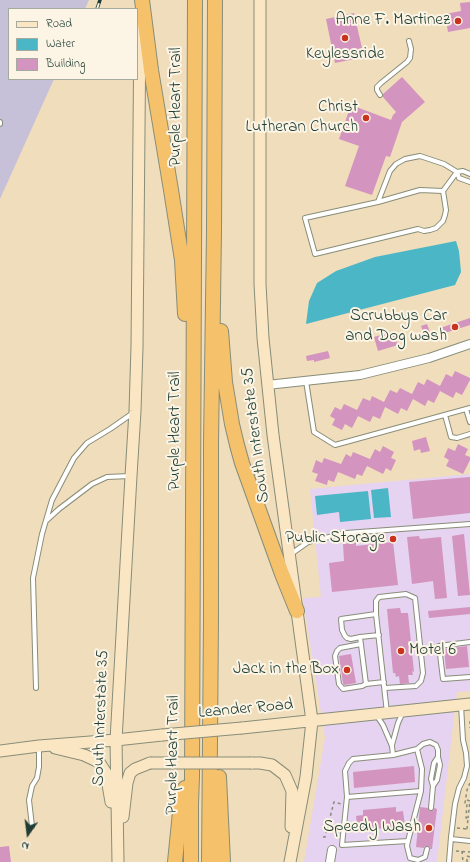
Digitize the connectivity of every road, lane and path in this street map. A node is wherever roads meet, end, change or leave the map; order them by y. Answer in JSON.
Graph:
{"nodes":[{"id":1,"x":141,"y":0,"type":"edge"},
{"id":2,"x":195,"y":0,"type":"edge"},
{"id":3,"x":215,"y":0,"type":"edge"},
{"id":4,"x":260,"y":0,"type":"edge"},
{"id":5,"x":409,"y":41,"type":"dead end"},
{"id":6,"x":380,"y":95,"type":"dead end"},
{"id":7,"x":457,"y":172,"type":"junction"},
{"id":8,"x":470,"y":174,"type":"edge"},
{"id":9,"x":470,"y":182,"type":"edge"},
{"id":10,"x":443,"y":192,"type":"junction"},
{"id":11,"x":378,"y":202,"type":"junction"},
{"id":12,"x":214,"y":232,"type":"junction"},
{"id":13,"x":470,"y":344,"type":"edge"},
{"id":14,"x":306,"y":381,"type":"junction"},
{"id":15,"x":267,"y":385,"type":"junction"},
{"id":16,"x":468,"y":408,"type":"edge"},
{"id":17,"x":135,"y":411,"type":"junction"},
{"id":18,"x":445,"y":415,"type":"junction"},
{"id":19,"x":470,"y":422,"type":"edge"},
{"id":20,"x":470,"y":434,"type":"edge"},
{"id":21,"x":131,"y":476,"type":"junction"},
{"id":22,"x":46,"y":521,"type":"junction"},
{"id":23,"x":470,"y":524,"type":"edge"},
{"id":24,"x":287,"y":534,"type":"junction"},
{"id":25,"x":308,"y":542,"type":"junction"},
{"id":26,"x":290,"y":556,"type":"junction"},
{"id":27,"x":193,"y":562,"type":"junction"},
{"id":28,"x":297,"y":611,"type":"junction"},
{"id":29,"x":376,"y":614,"type":"junction"},
{"id":30,"x":211,"y":619,"type":"junction"},
{"id":31,"x":379,"y":635,"type":"junction"},
{"id":32,"x":360,"y":637,"type":"junction"},
{"id":33,"x":470,"y":642,"type":"edge"},
{"id":34,"x":361,"y":644,"type":"junction"},
{"id":35,"x":470,"y":677,"type":"edge"},
{"id":36,"x":384,"y":682,"type":"junction"},
{"id":37,"x":366,"y":684,"type":"junction"},
{"id":38,"x":36,"y":688,"type":"dead end"},
{"id":39,"x":385,"y":688,"type":"junction"},
{"id":40,"x":466,"y":704,"type":"edge"},
{"id":41,"x":404,"y":711,"type":"junction"},
{"id":42,"x":387,"y":713,"type":"junction"},
{"id":43,"x":375,"y":714,"type":"junction"},
{"id":44,"x":312,"y":721,"type":"junction"},
{"id":45,"x":469,"y":721,"type":"edge"},
{"id":46,"x":470,"y":728,"type":"edge"},
{"id":47,"x":116,"y":740,"type":"junction"},
{"id":48,"x":42,"y":745,"type":"junction"},
{"id":49,"x":392,"y":746,"type":"junction"},
{"id":50,"x":416,"y":749,"type":"junction"},
{"id":51,"x":0,"y":751,"type":"edge"},
{"id":52,"x":468,"y":753,"type":"edge"},
{"id":53,"x":393,"y":755,"type":"junction"},
{"id":54,"x":192,"y":778,"type":"junction"},
{"id":55,"x":470,"y":783,"type":"edge"},
{"id":56,"x":467,"y":790,"type":"junction"},
{"id":57,"x":470,"y":790,"type":"edge"},
{"id":58,"x":421,"y":791,"type":"junction"},
{"id":59,"x":347,"y":797,"type":"junction"},
{"id":60,"x":346,"y":804,"type":"junction"},
{"id":61,"x":431,"y":808,"type":"dead end"},
{"id":62,"x":32,"y":826,"type":"dead end"},
{"id":63,"x":455,"y":828,"type":"dead end"},
{"id":64,"x":467,"y":829,"type":"junction"},
{"id":65,"x":470,"y":830,"type":"edge"},
{"id":66,"x":323,"y":837,"type":"dead end"},
{"id":67,"x":450,"y":839,"type":"junction"},
{"id":68,"x":408,"y":841,"type":"junction"},
{"id":69,"x":470,"y":841,"type":"edge"},
{"id":70,"x":342,"y":845,"type":"junction"},
{"id":71,"x":426,"y":849,"type":"dead end"},
{"id":72,"x":332,"y":850,"type":"joint"},
{"id":73,"x":456,"y":850,"type":"dead end"},
{"id":74,"x":462,"y":851,"type":"junction"},
{"id":75,"x":470,"y":852,"type":"edge"},
{"id":76,"x":470,"y":857,"type":"edge"},
{"id":77,"x":118,"y":859,"type":"edge"},
{"id":78,"x":290,"y":861,"type":"edge"},
{"id":79,"x":175,"y":862,"type":"edge"},
{"id":80,"x":191,"y":862,"type":"edge"},
{"id":81,"x":209,"y":862,"type":"edge"},
{"id":82,"x":223,"y":862,"type":"edge"},
{"id":83,"x":330,"y":862,"type":"edge"},
{"id":84,"x":449,"y":862,"type":"edge"},
{"id":85,"x":463,"y":862,"type":"edge"},
{"id":86,"x":467,"y":862,"type":"edge"}],
"edges":[{"from":1,"to":17,"type":"main road","name":"South Interstate 35"},
{"from":1,"to":27,"type":"highway"},
{"from":2,"to":27,"type":"highway","name":"Purple Heart Trail"},
{"from":3,"to":12,"type":"highway","name":"Purple Heart Trail"},
{"from":4,"to":15,"type":"main road","name":"South Interstate 35"},
{"from":5,"to":6,"type":"lane"},
{"from":7,"to":8,"type":"lane"},
{"from":7,"to":9,"type":"lane"},
{"from":7,"to":10,"type":"lane"},
{"from":7,"to":11,"type":"lane"},
{"from":10,"to":11,"type":"lane"},
{"from":10,"to":11,"type":"lane"},
{"from":12,"to":28,"type":"highway"},
{"from":12,"to":30,"type":"highway","name":"Purple Heart Trail"},
{"from":13,"to":14,"type":"street"},
{"from":14,"to":15,"type":"street"},
{"from":14,"to":18,"type":"lane"},
{"from":15,"to":24,"type":"main road","name":"South Interstate 35"},
{"from":16,"to":18,"type":"lane"},
{"from":16,"to":19,"type":"lane"},
{"from":17,"to":21,"type":"main road","name":"South Interstate 35"},
{"from":17,"to":22,"type":"lane"},
{"from":18,"to":20,"type":"lane"},
{"from":21,"to":22,"type":"lane"},
{"from":21,"to":47,"type":"main road","name":"South Interstate 35"},
{"from":22,"to":38,"type":"lane"},
{"from":23,"to":25,"type":"lane"},
{"from":24,"to":25,"type":"lane"},
{"from":24,"to":26,"type":"main road","name":"South Interstate 35"},
{"from":25,"to":26,"type":"lane"},
{"from":26,"to":28,"type":"main road","name":"South Interstate 35"},
{"from":27,"to":54,"type":"highway","name":"Purple Heart Trail"},
{"from":28,"to":44,"type":"main road","name":"South Interstate 35"},
{"from":29,"to":31,"type":"lane"},
{"from":29,"to":32,"type":"lane"},
{"from":29,"to":39,"type":"lane"},
{"from":30,"to":81,"type":"highway","name":"Purple Heart Trail"},
{"from":30,"to":82,"type":"highway"},
{"from":31,"to":32,"type":"lane"},
{"from":31,"to":36,"type":"lane"},
{"from":32,"to":34,"type":"lane"},
{"from":33,"to":35,"type":"lane"},
{"from":34,"to":37,"type":"lane"},
{"from":34,"to":37,"type":"lane"},
{"from":36,"to":37,"type":"lane"},
{"from":36,"to":39,"type":"lane"},
{"from":39,"to":42,"type":"lane"},
{"from":40,"to":41,"type":"main road","name":"Leander Road"},
{"from":40,"to":52,"type":"lane"},
{"from":41,"to":42,"type":"main road","name":"Leander Road"},
{"from":41,"to":49,"type":"lane"},
{"from":42,"to":43,"type":"main road","name":"Leander Road"},
{"from":43,"to":44,"type":"main road","name":"Leander Road"},
{"from":43,"to":49,"type":"lane"},
{"from":44,"to":47,"type":"main road","name":"Leander Road","bridge":true},
{"from":44,"to":78,"type":"main road","name":"South Interstate 35"},
{"from":45,"to":46,"type":"path"},
{"from":47,"to":48,"type":"main road","name":"Leander Road"},
{"from":47,"to":77,"type":"main road","name":"South Interstate 35"},
{"from":48,"to":51,"type":"main road","name":"Leander Road"},
{"from":48,"to":62,"type":"lane"},
{"from":48,"to":77,"type":"main road"},
{"from":49,"to":53,"type":"lane"},
{"from":50,"to":53,"type":"lane"},
{"from":50,"to":58,"type":"lane"},
{"from":50,"to":61,"type":"lane"},
{"from":52,"to":67,"type":"lane"},
{"from":53,"to":59,"type":"lane"},
{"from":54,"to":79,"type":"highway"},
{"from":54,"to":80,"type":"highway","name":"Purple Heart Trail"},
{"from":55,"to":56,"type":"path"},
{"from":56,"to":57,"type":"path"},
{"from":56,"to":64,"type":"path"},
{"from":58,"to":59,"type":"lane"},
{"from":58,"to":68,"type":"lane"},
{"from":59,"to":60,"type":"lane"},
{"from":60,"to":66,"type":"path"},
{"from":60,"to":70,"type":"lane"},
{"from":63,"to":64,"type":"path"},
{"from":64,"to":65,"type":"path"},
{"from":67,"to":69,"type":"lane"},
{"from":67,"to":84,"type":"lane"},
{"from":68,"to":70,"type":"lane"},
{"from":68,"to":71,"type":"lane"},
{"from":70,"to":72,"type":"lane"},
{"from":72,"to":83,"type":"street"},
{"from":73,"to":74,"type":"path"},
{"from":74,"to":75,"type":"path"},
{"from":74,"to":85,"type":"path"},
{"from":76,"to":86,"type":"path"},
{"from":77,"to":78,"type":"main road","bridge":true}]}
